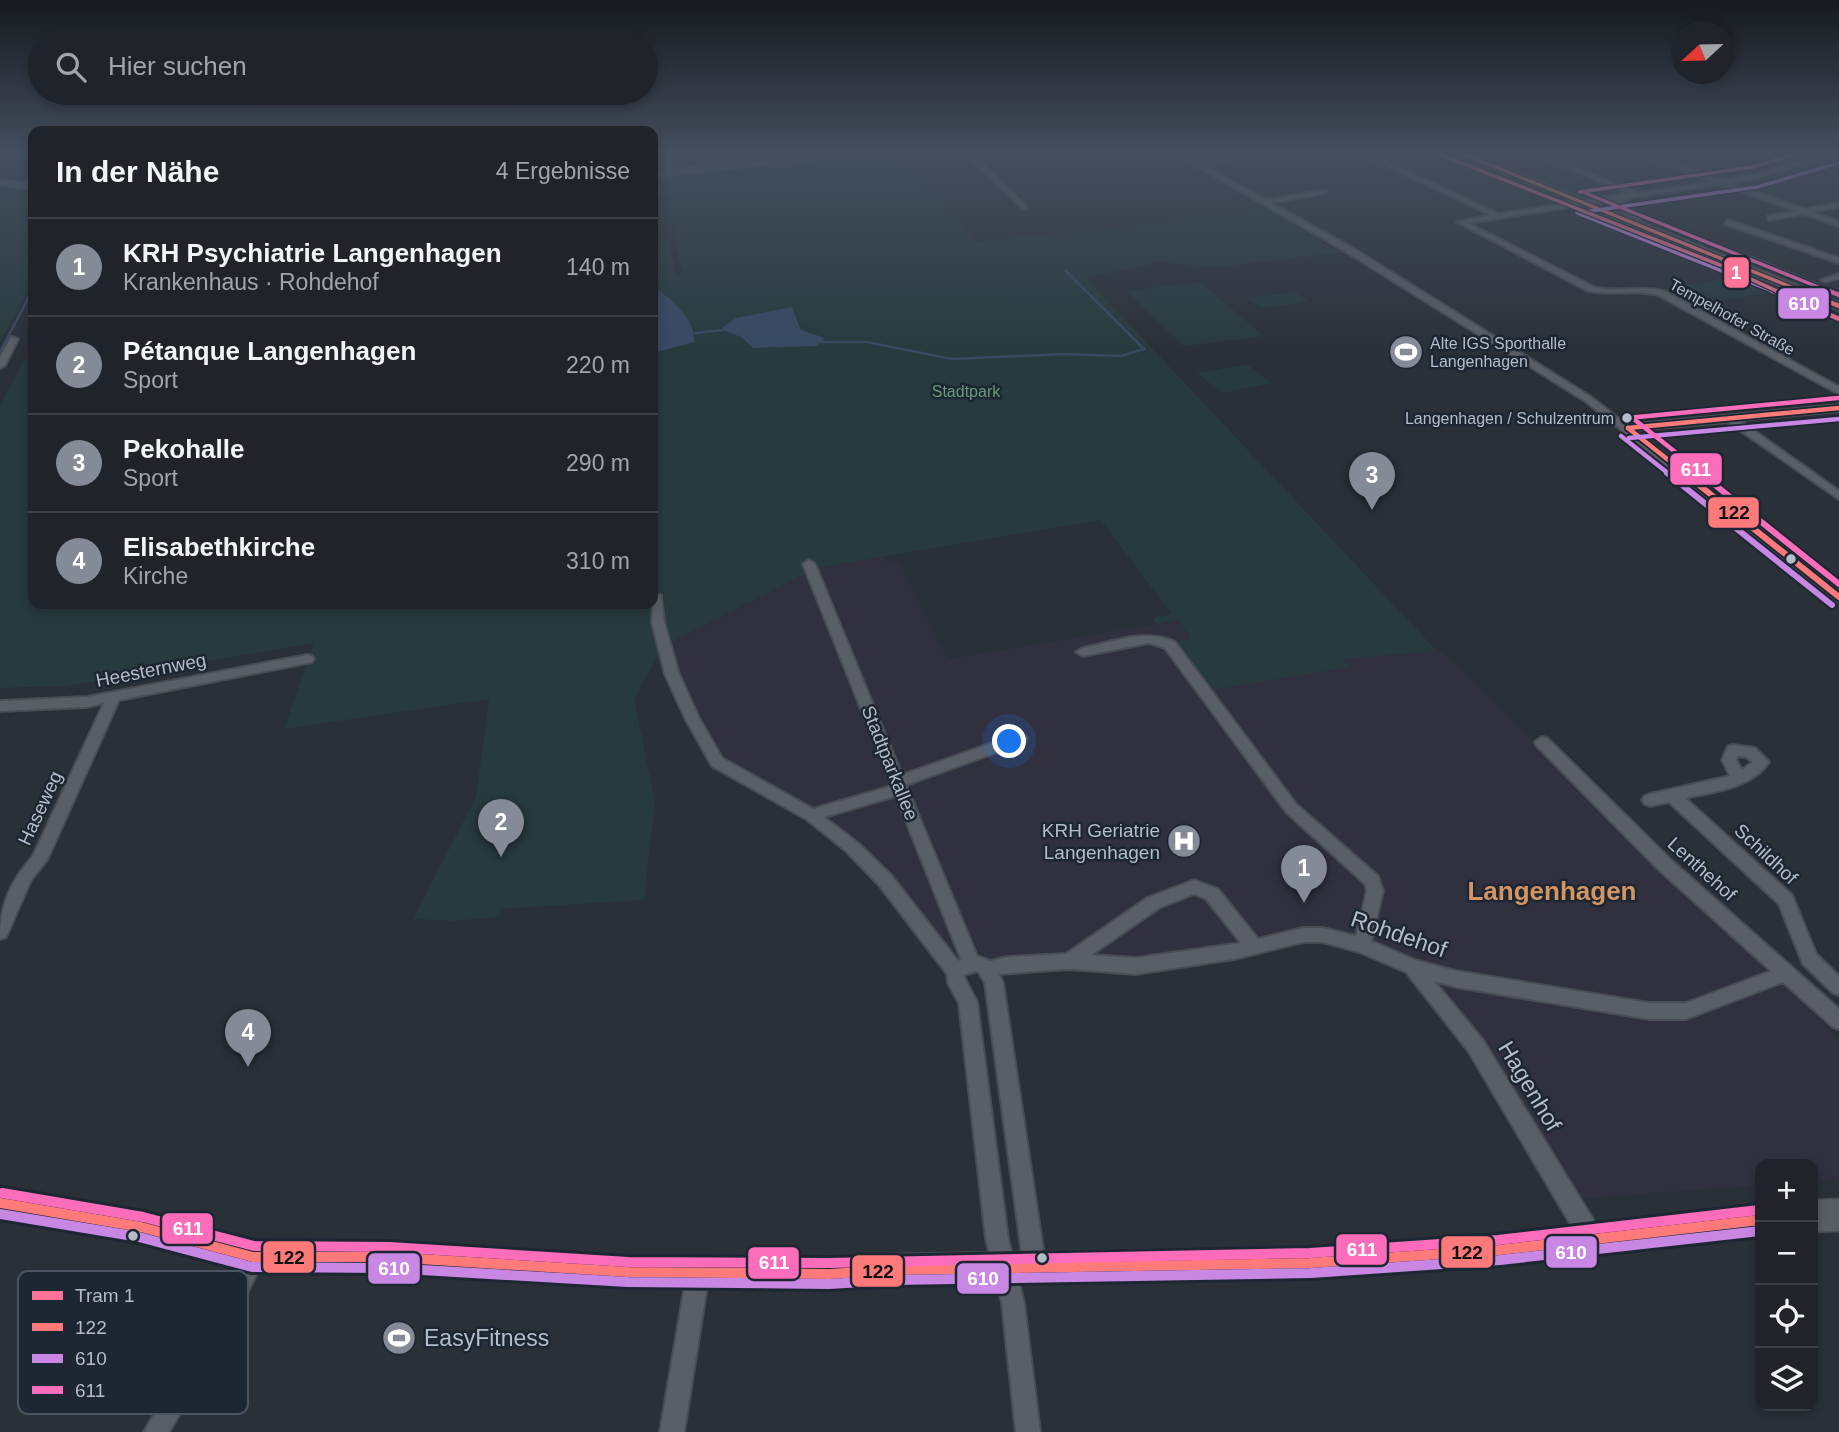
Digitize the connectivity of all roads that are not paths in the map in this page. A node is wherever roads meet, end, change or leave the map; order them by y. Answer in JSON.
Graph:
{"nodes":[{"id":1,"x":1296,"y":220,"type":"edge"},
{"id":2,"x":1474,"y":220,"type":"edge"},
{"id":3,"x":1629,"y":220,"type":"edge"},
{"id":4,"x":1639,"y":220,"type":"edge"},
{"id":5,"x":1728,"y":222,"type":"dead end"},
{"id":6,"x":1839,"y":255,"type":"edge"},
{"id":7,"x":1830,"y":258,"type":"junction"},
{"id":8,"x":1839,"y":261,"type":"edge"},
{"id":9,"x":1839,"y":276,"type":"edge"},
{"id":10,"x":1825,"y":280,"type":"dead end"},
{"id":11,"x":1839,"y":299,"type":"edge"},
{"id":12,"x":1839,"y":306,"type":"edge"},
{"id":13,"x":14,"y":339,"type":"dead end"},
{"id":14,"x":0,"y":365,"type":"edge"},
{"id":15,"x":1839,"y":391,"type":"edge"},
{"id":16,"x":1839,"y":408,"type":"edge"},
{"id":17,"x":1729,"y":418,"type":"junction"},
{"id":18,"x":1628,"y":428,"type":"junction"},
{"id":19,"x":1839,"y":496,"type":"edge"},
{"id":20,"x":809,"y":564,"type":"dead end"},
{"id":21,"x":1839,"y":597,"type":"edge"},
{"id":22,"x":657,"y":609,"type":"edge"},
{"id":23,"x":1083,"y":652,"type":"dead end"},
{"id":24,"x":307,"y":660,"type":"dead end"},
{"id":25,"x":113,"y":698,"type":"junction"},
{"id":26,"x":0,"y":706,"type":"edge"},
{"id":27,"x":1020,"y":738,"type":"dead end"},
{"id":28,"x":1542,"y":742,"type":"dead end"},
{"id":29,"x":1739,"y":778,"type":"dead end"},
{"id":30,"x":899,"y":785,"type":"junction"},
{"id":31,"x":1672,"y":796,"type":"junction"},
{"id":32,"x":1650,"y":800,"type":"dead end"},
{"id":33,"x":811,"y":815,"type":"junction"},
{"id":34,"x":0,"y":932,"type":"edge"},
{"id":35,"x":1362,"y":945,"type":"junction"},
{"id":36,"x":1255,"y":947,"type":"junction"},
{"id":37,"x":1069,"y":961,"type":"junction"},
{"id":38,"x":1412,"y":967,"type":"junction"},
{"id":39,"x":961,"y":972,"type":"junction"},
{"id":40,"x":1787,"y":973,"type":"junction"},
{"id":41,"x":992,"y":976,"type":"junction"},
{"id":42,"x":1839,"y":987,"type":"edge"},
{"id":43,"x":1839,"y":1021,"type":"edge"},
{"id":44,"x":0,"y":1203,"type":"edge"},
{"id":45,"x":1839,"y":1214,"type":"edge"},
{"id":46,"x":1818,"y":1216,"type":"edge"},
{"id":47,"x":1755,"y":1221,"type":"edge"},
{"id":48,"x":1592,"y":1240,"type":"junction"},
{"id":49,"x":253,"y":1257,"type":"junction"},
{"id":50,"x":1020,"y":1270,"type":"junction"},
{"id":51,"x":246,"y":1271,"type":"edge"},
{"id":52,"x":698,"y":1273,"type":"junction"},
{"id":53,"x":167,"y":1414,"type":"edge"},
{"id":54,"x":156,"y":1432,"type":"edge"},
{"id":55,"x":672,"y":1432,"type":"edge"},
{"id":56,"x":1028,"y":1432,"type":"edge"}],
"edges":[{"from":1,"to":18,"type":"street"},
{"from":2,"to":15,"type":"street","name":"Tempelhofer Straße"},
{"from":3,"to":12,"type":"street"},
{"from":4,"to":11,"type":"street"},
{"from":5,"to":7,"type":"street"},
{"from":6,"to":7,"type":"street"},
{"from":7,"to":8,"type":"street"},
{"from":9,"to":10,"type":"street"},
{"from":13,"to":14,"type":"street"},
{"from":16,"to":17,"type":"street"},
{"from":17,"to":18,"type":"street"},
{"from":17,"to":19,"type":"street"},
{"from":18,"to":21,"type":"street"},
{"from":20,"to":30,"type":"street","name":"Stadtparkallee"},
{"from":22,"to":33,"type":"street"},
{"from":23,"to":35,"type":"street"},
{"from":24,"to":25,"type":"street","name":"Heesternweg"},
{"from":25,"to":26,"type":"street","name":"Heesternweg"},
{"from":25,"to":34,"type":"street","name":"Haseweg"},
{"from":27,"to":30,"type":"street"},
{"from":28,"to":40,"type":"street","name":"Lenthehof"},
{"from":29,"to":31,"type":"street"},
{"from":30,"to":33,"type":"street"},
{"from":30,"to":39,"type":"street","name":"Stadtparkallee"},
{"from":31,"to":32,"type":"street"},
{"from":31,"to":42,"type":"street","name":"Schildhof"},
{"from":33,"to":39,"type":"street"},
{"from":35,"to":36,"type":"street","name":"Rohdehof"},
{"from":35,"to":38,"type":"street","name":"Rohdehof"},
{"from":36,"to":37,"type":"street","name":"Rohdehof"},
{"from":36,"to":37,"type":"street"},
{"from":37,"to":41,"type":"street","name":"Rohdehof"},
{"from":38,"to":40,"type":"street","name":"Rohdehof"},
{"from":38,"to":48,"type":"street","name":"Hagenhof"},
{"from":39,"to":41,"type":"street"},
{"from":39,"to":50,"type":"street","name":"Stadtparkallee"},
{"from":40,"to":43,"type":"street","name":"Lenthehof"},
{"from":41,"to":50,"type":"street"},
{"from":44,"to":49,"type":"street"},
{"from":45,"to":46,"type":"street"},
{"from":47,"to":48,"type":"street"},
{"from":48,"to":50,"type":"street"},
{"from":49,"to":51,"type":"street"},
{"from":49,"to":52,"type":"street"},
{"from":50,"to":52,"type":"street"},
{"from":50,"to":56,"type":"street"},
{"from":52,"to":55,"type":"street"},
{"from":53,"to":54,"type":"street"}]}
